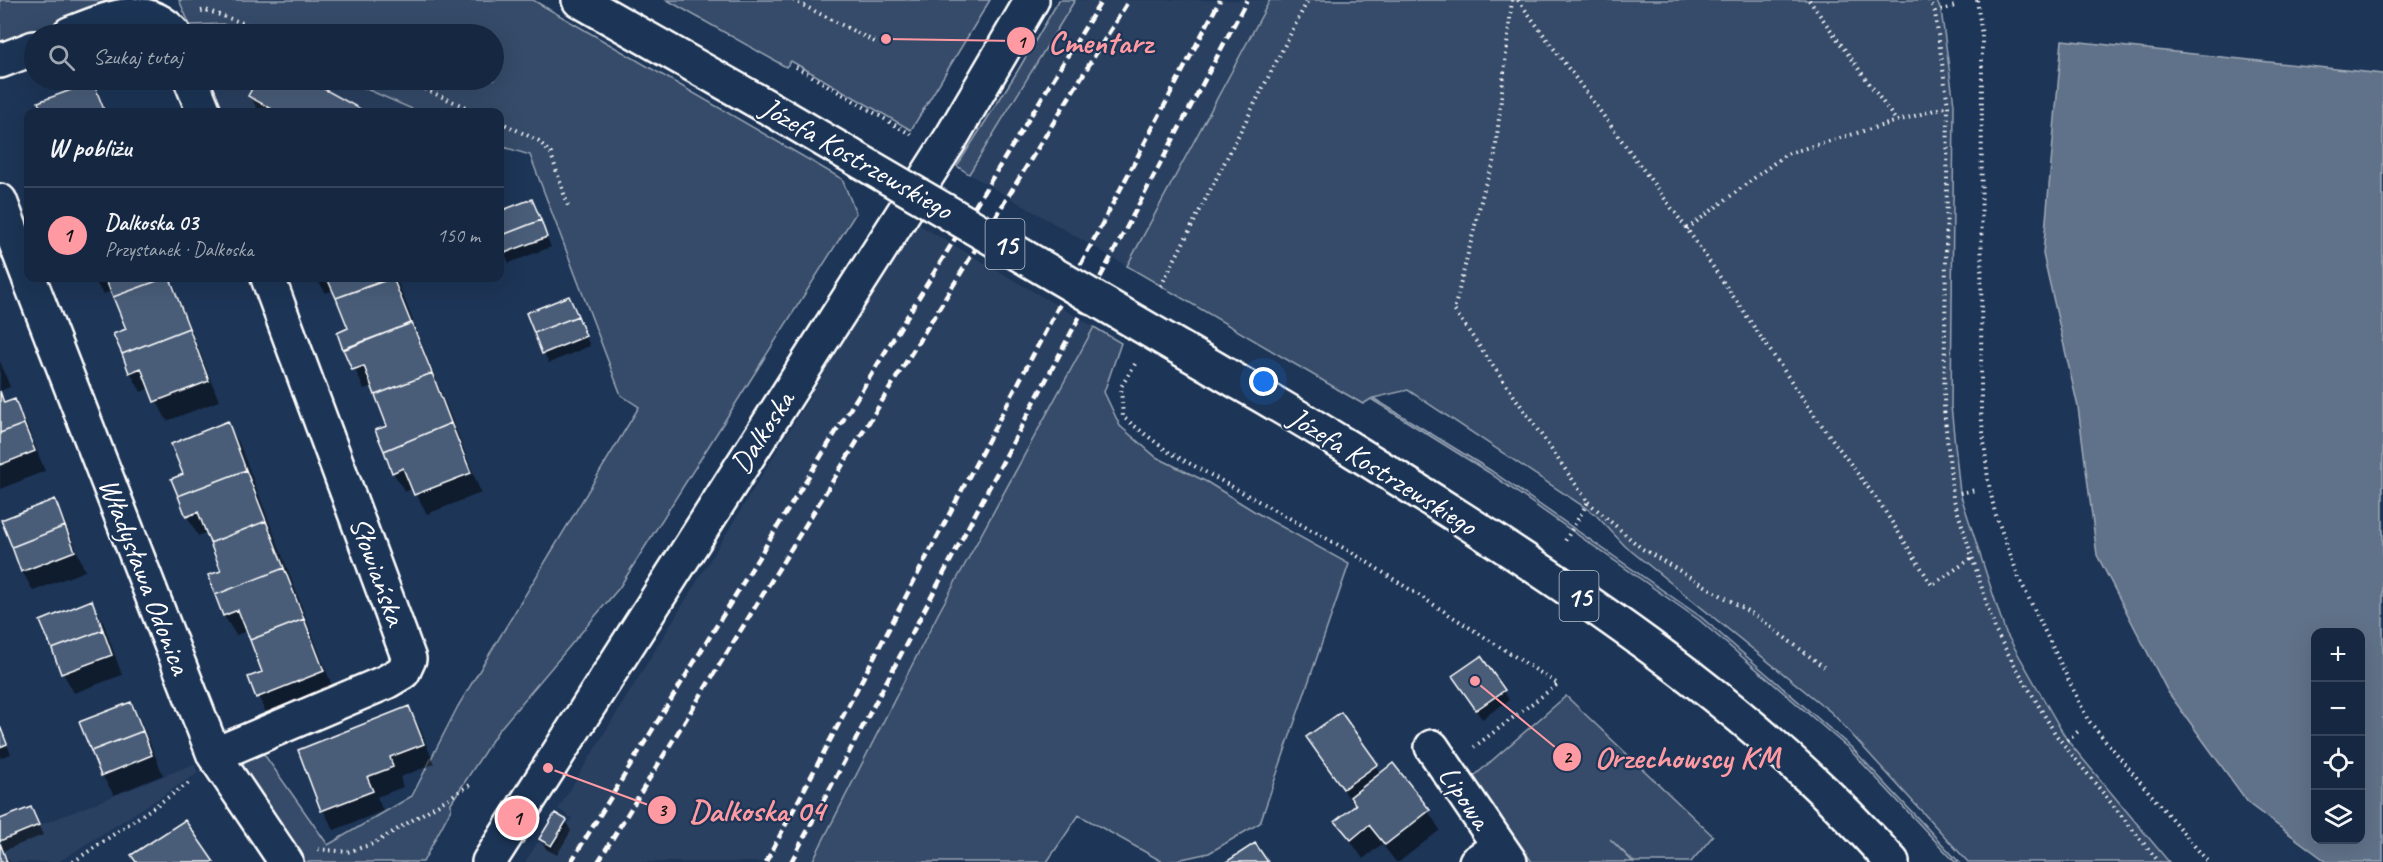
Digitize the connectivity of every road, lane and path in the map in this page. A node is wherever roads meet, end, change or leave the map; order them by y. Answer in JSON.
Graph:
{"nodes":[{"id":1,"x":579,"y":0,"type":"edge"},
{"id":2,"x":793,"y":0,"type":"edge"},
{"id":3,"x":1032,"y":0,"type":"edge"},
{"id":4,"x":1308,"y":0,"type":"edge"},
{"id":5,"x":1512,"y":0,"type":"edge"},
{"id":6,"x":1518,"y":0,"type":"edge"},
{"id":7,"x":1809,"y":0,"type":"edge"},
{"id":8,"x":1929,"y":0,"type":"edge"},
{"id":9,"x":1977,"y":0,"type":"edge"},
{"id":10,"x":1958,"y":5,"type":"dead end"},
{"id":11,"x":1941,"y":10,"type":"dead end"},
{"id":12,"x":96,"y":24,"type":"edge"},
{"id":13,"x":163,"y":24,"type":"edge"},
{"id":14,"x":172,"y":24,"type":"edge"},
{"id":15,"x":246,"y":24,"type":"edge"},
{"id":16,"x":877,"y":43,"type":"dead end"},
{"id":17,"x":24,"y":52,"type":"edge"},
{"id":18,"x":0,"y":61,"type":"edge"},
{"id":19,"x":796,"y":67,"type":"dead end"},
{"id":20,"x":195,"y":90,"type":"edge"},
{"id":21,"x":426,"y":90,"type":"edge"},
{"id":22,"x":1948,"y":105,"type":"junction"},
{"id":23,"x":202,"y":108,"type":"edge"},
{"id":24,"x":468,"y":108,"type":"edge"},
{"id":25,"x":1895,"y":119,"type":"junction"},
{"id":26,"x":504,"y":124,"type":"edge"},
{"id":27,"x":913,"y":136,"type":"dead end"},
{"id":28,"x":0,"y":201,"type":"edge"},
{"id":29,"x":569,"y":209,"type":"dead end"},
{"id":30,"x":1687,"y":229,"type":"junction"},
{"id":31,"x":24,"y":263,"type":"edge"},
{"id":32,"x":31,"y":282,"type":"edge"},
{"id":33,"x":269,"y":282,"type":"edge"},
{"id":34,"x":1161,"y":286,"type":"dead end"},
{"id":35,"x":1141,"y":355,"type":"dead end"},
{"id":36,"x":1976,"y":490,"type":"dead end"},
{"id":37,"x":1960,"y":493,"type":"dead end"},
{"id":38,"x":1588,"y":502,"type":"junction"},
{"id":39,"x":1565,"y":540,"type":"dead end"},
{"id":40,"x":1972,"y":558,"type":"junction"},
{"id":41,"x":1824,"y":667,"type":"dead end"},
{"id":42,"x":2080,"y":730,"type":"dead end"},
{"id":43,"x":2067,"y":740,"type":"dead end"},
{"id":44,"x":1439,"y":758,"type":"joint"},
{"id":45,"x":204,"y":767,"type":"junction"},
{"id":46,"x":470,"y":784,"type":"dead end"},
{"id":47,"x":278,"y":850,"type":"edge"},
{"id":48,"x":1495,"y":857,"type":"edge"},
{"id":49,"x":73,"y":862,"type":"edge"},
{"id":50,"x":489,"y":862,"type":"edge"},
{"id":51,"x":1892,"y":862,"type":"edge"},
{"id":52,"x":2159,"y":862,"type":"edge"},
{"id":53,"x":2208,"y":862,"type":"edge"}],
"edges":[{"from":1,"to":51,"type":"street","name":"Józefa Kostrzewskiego","number":"15","bridge":true},
{"from":2,"to":16,"type":"path"},
{"from":3,"to":50,"type":"street","name":"Dalkoska"},
{"from":4,"to":34,"type":"path"},
{"from":5,"to":38,"type":"path"},
{"from":6,"to":30,"type":"path"},
{"from":7,"to":25,"type":"path"},
{"from":8,"to":22,"type":"path"},
{"from":9,"to":53,"type":"path"},
{"from":10,"to":11,"type":"path"},
{"from":12,"to":13,"type":"street"},
{"from":14,"to":15,"type":"path"},
{"from":17,"to":18,"type":"street"},
{"from":19,"to":27,"type":"path"},
{"from":20,"to":23,"type":"street"},
{"from":21,"to":24,"type":"path"},
{"from":22,"to":25,"type":"path"},
{"from":22,"to":40,"type":"path"},
{"from":25,"to":30,"type":"path"},
{"from":26,"to":29,"type":"path"},
{"from":28,"to":31,"type":"street","name":"Władysława Odonica"},
{"from":30,"to":40,"type":"path"},
{"from":32,"to":45,"type":"street","name":"Władysława Odonica"},
{"from":33,"to":45,"type":"street","name":"Słowiańska"},
{"from":35,"to":44,"type":"path"},
{"from":36,"to":37,"type":"path"},
{"from":38,"to":39,"type":"path"},
{"from":38,"to":41,"type":"path"},
{"from":40,"to":52,"type":"path"},
{"from":42,"to":43,"type":"path"},
{"from":44,"to":48,"type":"street","name":"Lipowa"},
{"from":45,"to":47,"type":"street","name":"Władysława Odonica"},
{"from":45,"to":49,"type":"path"},
{"from":46,"to":47,"type":"path"}]}
